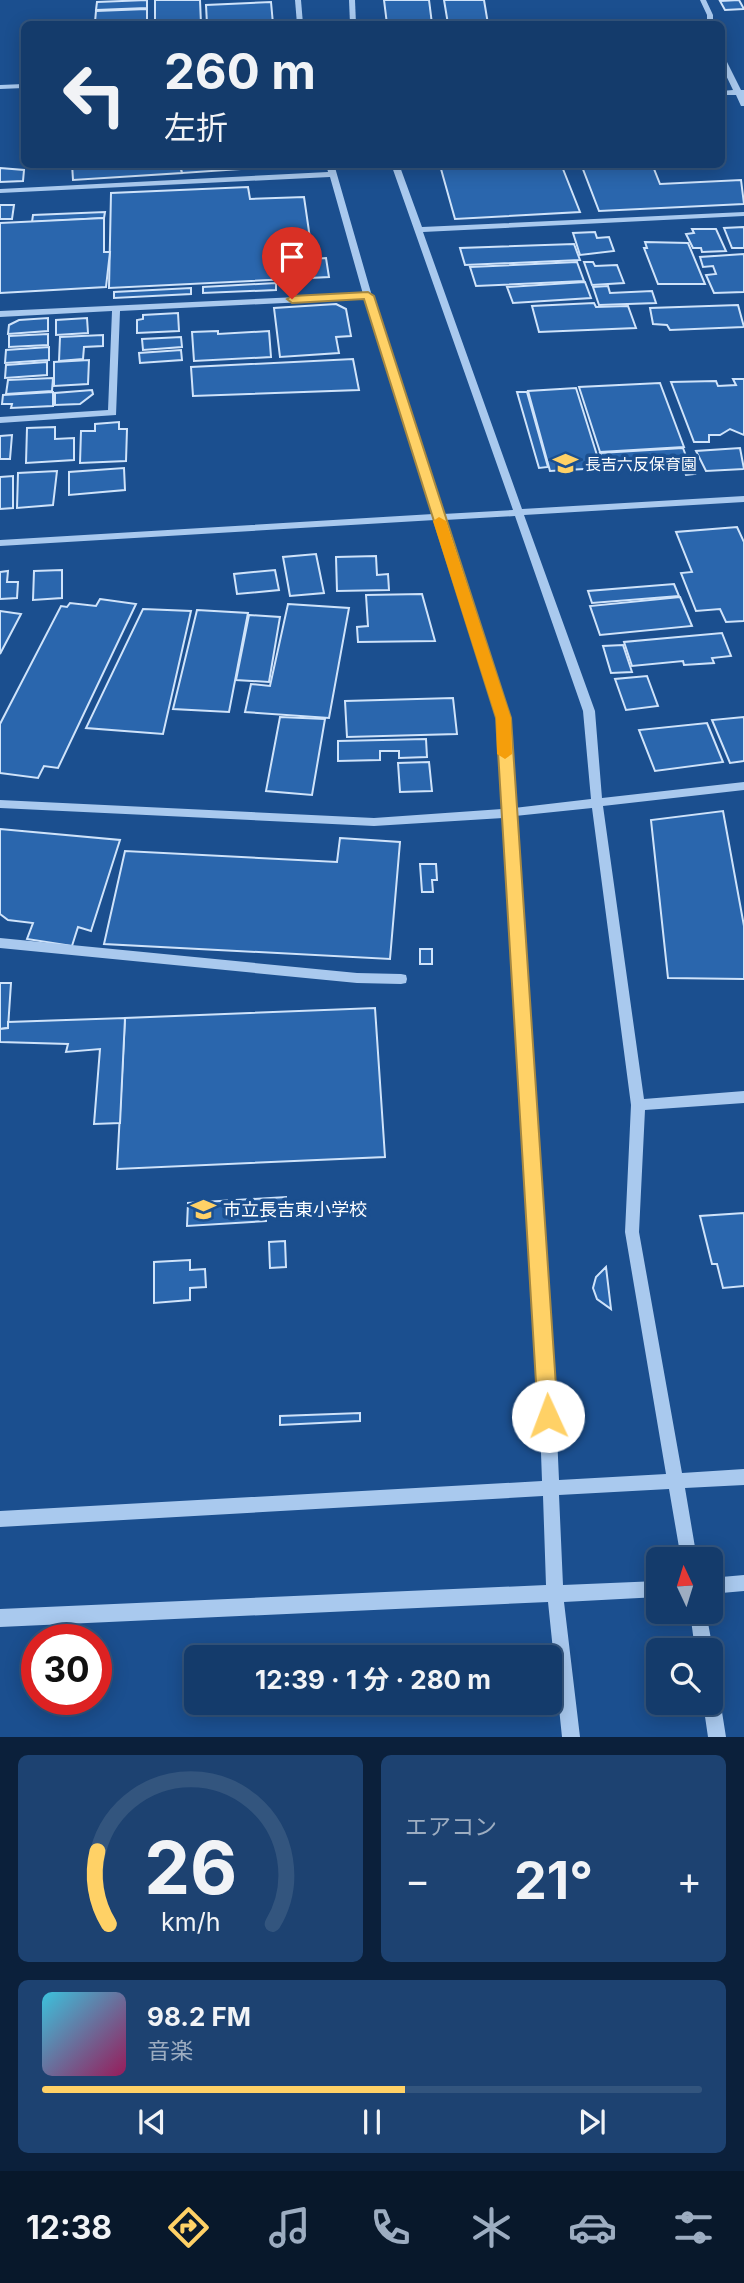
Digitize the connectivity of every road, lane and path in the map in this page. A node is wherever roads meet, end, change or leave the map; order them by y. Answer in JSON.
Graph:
{"nodes":[{"id":1,"x":298,"y":0,"type":"edge"},
{"id":2,"x":352,"y":0,"type":"edge"},
{"id":3,"x":704,"y":0,"type":"edge"},
{"id":4,"x":300,"y":21,"type":"edge"},
{"id":5,"x":353,"y":21,"type":"edge"},
{"id":6,"x":710,"y":21,"type":"edge"},
{"id":7,"x":725,"y":65,"type":"edge"},
{"id":8,"x":21,"y":86,"type":"edge"},
{"id":9,"x":0,"y":87,"type":"edge"},
{"id":10,"x":741,"y":92,"type":"edge"},
{"id":11,"x":744,"y":104,"type":"edge"},
{"id":12,"x":396,"y":168,"type":"edge"},
{"id":13,"x":331,"y":169,"type":"edge"},
{"id":14,"x":0,"y":191,"type":"edge"},
{"id":15,"x":744,"y":214,"type":"edge"},
{"id":16,"x":418,"y":230,"type":"junction"},
{"id":17,"x":368,"y":296,"type":"junction"},
{"id":18,"x":116,"y":308,"type":"junction"},
{"id":19,"x":0,"y":314,"type":"edge"},
{"id":20,"x":0,"y":420,"type":"edge"},
{"id":21,"x":744,"y":499,"type":"edge"},
{"id":22,"x":517,"y":510,"type":"junction"},
{"id":23,"x":438,"y":515,"type":"junction"},
{"id":24,"x":0,"y":543,"type":"edge"},
{"id":25,"x":744,"y":786,"type":"edge"},
{"id":26,"x":0,"y":804,"type":"edge"},
{"id":27,"x":597,"y":804,"type":"junction"},
{"id":28,"x":508,"y":813,"type":"junction"},
{"id":29,"x":0,"y":943,"type":"edge"},
{"id":30,"x":401,"y":979,"type":"dead end"},
{"id":31,"x":744,"y":1097,"type":"edge"},
{"id":32,"x":638,"y":1105,"type":"junction"},
{"id":33,"x":744,"y":1477,"type":"edge"},
{"id":34,"x":676,"y":1482,"type":"junction"},
{"id":35,"x":550,"y":1489,"type":"junction"},
{"id":36,"x":0,"y":1519,"type":"edge"},
{"id":37,"x":687,"y":1547,"type":"edge"},
{"id":38,"x":744,"y":1583,"type":"edge"},
{"id":39,"x":723,"y":1585,"type":"edge"},
{"id":40,"x":646,"y":1589,"type":"edge"},
{"id":41,"x":555,"y":1593,"type":"junction"},
{"id":42,"x":0,"y":1618,"type":"edge"},
{"id":43,"x":714,"y":1715,"type":"edge"},
{"id":44,"x":571,"y":1737,"type":"edge"},
{"id":45,"x":717,"y":1737,"type":"edge"}],
"edges":[{"from":1,"to":4,"type":"street"},
{"from":2,"to":5,"type":"street"},
{"from":3,"to":6,"type":"street"},
{"from":7,"to":10,"type":"street"},
{"from":8,"to":9,"type":"street"},
{"from":10,"to":11,"type":"street"},
{"from":12,"to":16,"type":"street"},
{"from":13,"to":14,"type":"street"},
{"from":13,"to":17,"type":"street"},
{"from":15,"to":16,"type":"street"},
{"from":16,"to":22,"type":"street"},
{"from":17,"to":18,"type":"street"},
{"from":17,"to":23,"type":"street"},
{"from":18,"to":19,"type":"street"},
{"from":18,"to":20,"type":"street"},
{"from":21,"to":22,"type":"street"},
{"from":22,"to":23,"type":"street"},
{"from":22,"to":27,"type":"street"},
{"from":23,"to":24,"type":"street"},
{"from":23,"to":28,"type":"street"},
{"from":25,"to":27,"type":"street"},
{"from":26,"to":28,"type":"street"},
{"from":27,"to":28,"type":"street"},
{"from":27,"to":32,"type":"street"},
{"from":28,"to":35,"type":"street"},
{"from":29,"to":30,"type":"street"},
{"from":31,"to":32,"type":"street"},
{"from":32,"to":34,"type":"street"},
{"from":33,"to":34,"type":"street"},
{"from":34,"to":35,"type":"street"},
{"from":34,"to":37,"type":"street"},
{"from":35,"to":36,"type":"street"},
{"from":35,"to":41,"type":"street"},
{"from":38,"to":39,"type":"street"},
{"from":40,"to":41,"type":"street"},
{"from":41,"to":42,"type":"street"},
{"from":41,"to":44,"type":"street"},
{"from":43,"to":45,"type":"street"}]}
